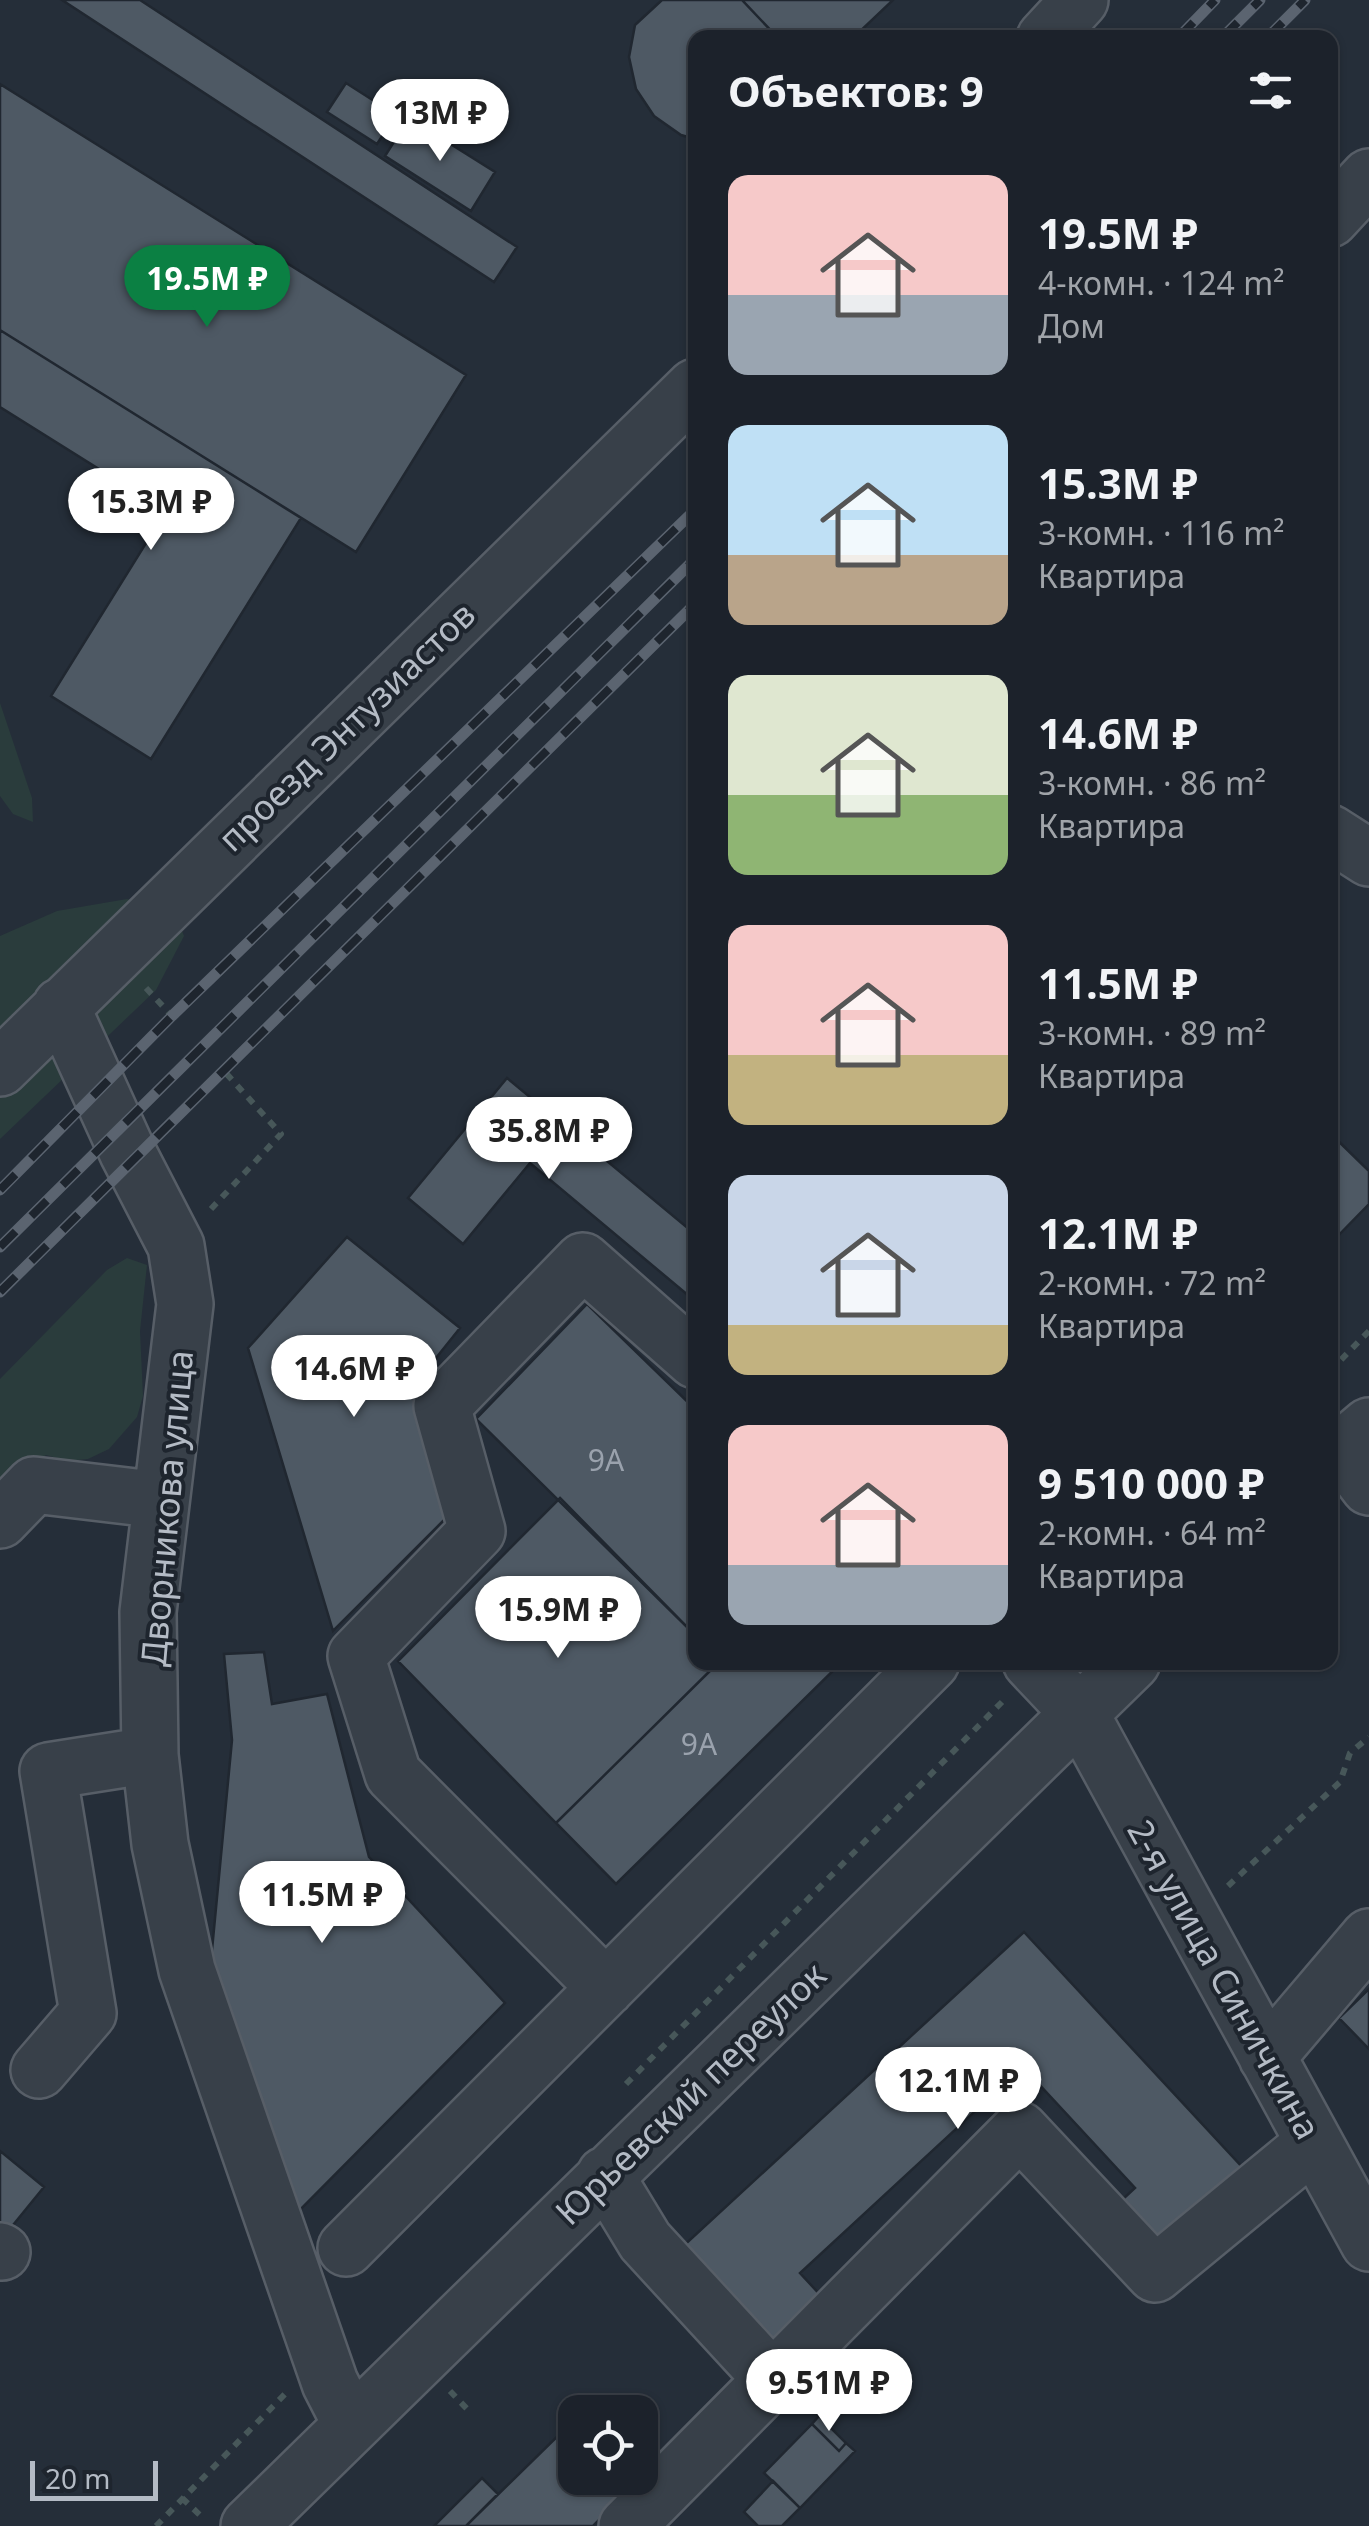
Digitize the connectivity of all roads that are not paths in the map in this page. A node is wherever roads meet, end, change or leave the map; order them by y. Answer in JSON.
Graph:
{"nodes":[{"id":1,"x":1080,"y":0,"type":"edge"},
{"id":2,"x":1053,"y":30,"type":"edge"},
{"id":3,"x":1369,"y":177,"type":"edge"},
{"id":4,"x":1338,"y":210,"type":"edge"},
{"id":5,"x":688,"y":394,"type":"edge"},
{"id":6,"x":1338,"y":838,"type":"edge"},
{"id":7,"x":1369,"y":858,"type":"edge"},
{"id":8,"x":61,"y":1006,"type":"junction"},
{"id":9,"x":0,"y":1068,"type":"edge"},
{"id":10,"x":688,"y":1354,"type":"edge"},
{"id":11,"x":162,"y":1500,"type":"junction"},
{"id":12,"x":0,"y":1520,"type":"edge"},
{"id":13,"x":923,"y":1670,"type":"edge"},
{"id":14,"x":1038,"y":1670,"type":"edge"},
{"id":15,"x":1124,"y":1670,"type":"edge"},
{"id":16,"x":1081,"y":1714,"type":"junction"},
{"id":17,"x":150,"y":1755,"type":"junction"},
{"id":18,"x":1369,"y":1937,"type":"edge"},
{"id":19,"x":606,"y":1988,"type":"junction"},
{"id":20,"x":1268,"y":2056,"type":"junction"},
{"id":21,"x":38,"y":2070,"type":"dead end"},
{"id":22,"x":1314,"y":2143,"type":"junction"},
{"id":23,"x":605,"y":2175,"type":"junction"},
{"id":24,"x":1369,"y":2243,"type":"edge"},
{"id":25,"x":346,"y":2248,"type":"dead end"},
{"id":26,"x":771,"y":2378,"type":"junction"},
{"id":27,"x":340,"y":2403,"type":"junction"},
{"id":28,"x":249,"y":2526,"type":"edge"},
{"id":29,"x":627,"y":2526,"type":"edge"}],
"edges":[{"from":1,"to":2,"type":"street"},
{"from":3,"to":4,"type":"street"},
{"from":5,"to":8,"type":"street","name":"проезд Энтузиастов"},
{"from":6,"to":7,"type":"street"},
{"from":8,"to":9,"type":"street","name":"проезд Энтузиастов"},
{"from":8,"to":11,"type":"street","name":"Дворникова улица"},
{"from":10,"to":19,"type":"street"},
{"from":11,"to":12,"type":"street"},
{"from":11,"to":17,"type":"street","name":"Дворникова улица"},
{"from":13,"to":19,"type":"street"},
{"from":14,"to":16,"type":"street","name":"2-я улица Синичкина"},
{"from":15,"to":16,"type":"street","name":"Юрьевский переулок"},
{"from":16,"to":20,"type":"street","name":"2-я улица Синичкина"},
{"from":16,"to":23,"type":"street","name":"Юрьевский переулок"},
{"from":17,"to":21,"type":"street"},
{"from":17,"to":27,"type":"street","name":"Дворникова улица"},
{"from":18,"to":20,"type":"street"},
{"from":19,"to":25,"type":"street"},
{"from":20,"to":22,"type":"street","name":"2-я улица Синичкина"},
{"from":22,"to":24,"type":"street","name":"2-я улица Синичкина"},
{"from":22,"to":26,"type":"street"},
{"from":23,"to":26,"type":"street"},
{"from":23,"to":27,"type":"street","name":"Юрьевский переулок"},
{"from":26,"to":29,"type":"street"},
{"from":27,"to":28,"type":"street","name":"Юрьевский переулок"}]}
